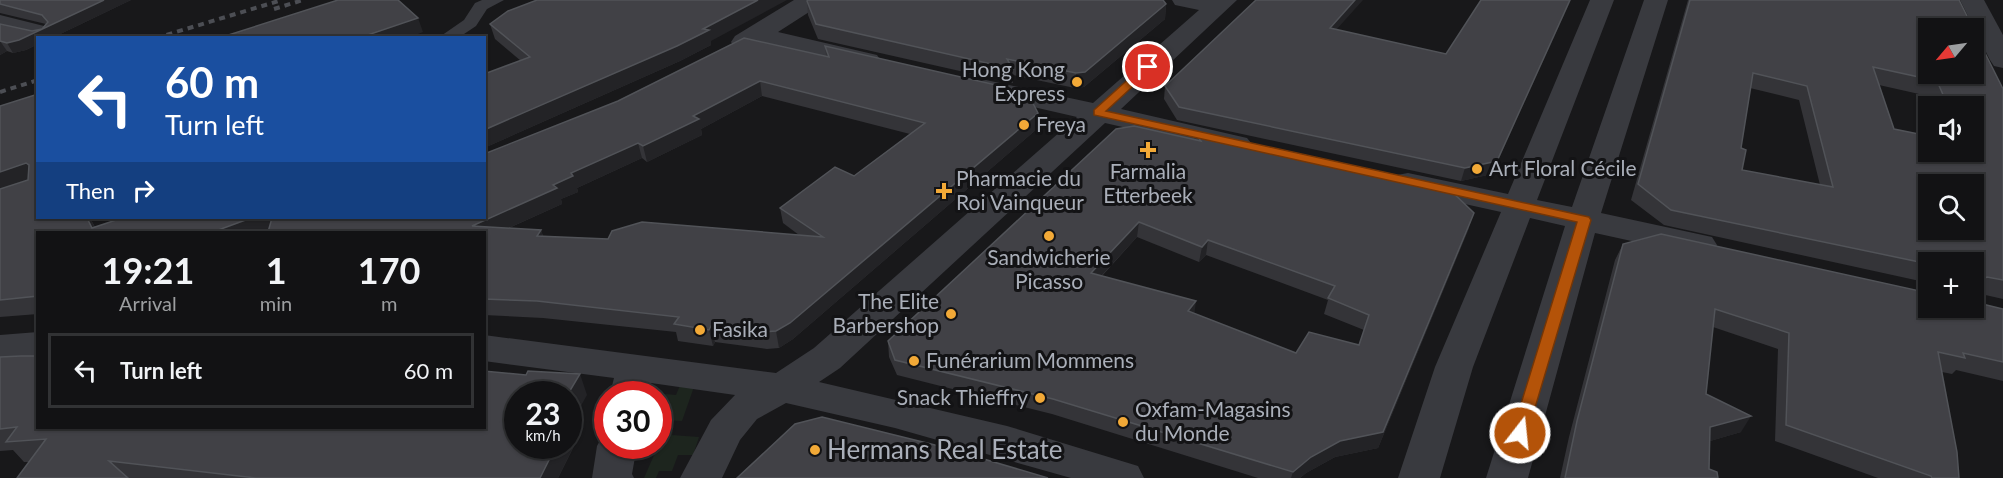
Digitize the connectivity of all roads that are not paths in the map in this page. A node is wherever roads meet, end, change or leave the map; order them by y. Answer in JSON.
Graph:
{"nodes":[{"id":1,"x":496,"y":0,"type":"edge"},
{"id":2,"x":812,"y":0,"type":"edge"},
{"id":3,"x":1184,"y":0,"type":"edge"},
{"id":4,"x":1602,"y":0,"type":"edge"},
{"id":5,"x":1656,"y":0,"type":"edge"},
{"id":6,"x":1972,"y":0,"type":"edge"},
{"id":7,"x":1221,"y":3,"type":"edge"},
{"id":8,"x":0,"y":23,"type":"edge"},
{"id":9,"x":39,"y":32,"type":"edge"},
{"id":10,"x":760,"y":34,"type":"junction"},
{"id":11,"x":449,"y":36,"type":"edge"},
{"id":12,"x":719,"y":55,"type":"edge"},
{"id":13,"x":2003,"y":60,"type":"edge"},
{"id":14,"x":892,"y":67,"type":"edge"},
{"id":15,"x":961,"y":82,"type":"edge"},
{"id":16,"x":1098,"y":113,"type":"junction"},
{"id":17,"x":1264,"y":149,"type":"edge"},
{"id":18,"x":1379,"y":175,"type":"edge"},
{"id":19,"x":1518,"y":206,"type":"junction"},
{"id":20,"x":1584,"y":220,"type":"junction"},
{"id":21,"x":1732,"y":252,"type":"edge"},
{"id":22,"x":36,"y":345,"type":"edge"},
{"id":23,"x":0,"y":348,"type":"edge"},
{"id":24,"x":486,"y":348,"type":"edge"},
{"id":25,"x":633,"y":381,"type":"edge"},
{"id":26,"x":672,"y":383,"type":"edge"},
{"id":27,"x":782,"y":388,"type":"junction"},
{"id":28,"x":614,"y":459,"type":"edge"},
{"id":29,"x":613,"y":478,"type":"edge"},
{"id":30,"x":701,"y":478,"type":"edge"},
{"id":31,"x":1123,"y":478,"type":"edge"},
{"id":32,"x":1419,"y":478,"type":"edge"},
{"id":33,"x":1507,"y":478,"type":"edge"}],
"edges":[{"from":1,"to":11,"type":"lane"},
{"from":2,"to":10,"type":"street"},
{"from":3,"to":7,"type":"street"},
{"from":4,"to":19,"type":"street"},
{"from":5,"to":20,"type":"street"},
{"from":6,"to":13,"type":"street"},
{"from":7,"to":16,"type":"street"},
{"from":8,"to":9,"type":"street"},
{"from":10,"to":12,"type":"street"},
{"from":10,"to":14,"type":"street"},
{"from":15,"to":16,"type":"street"},
{"from":16,"to":17,"type":"street"},
{"from":16,"to":27,"type":"street"},
{"from":18,"to":19,"type":"street"},
{"from":19,"to":20,"type":"street"},
{"from":19,"to":32,"type":"street"},
{"from":20,"to":21,"type":"street"},
{"from":20,"to":33,"type":"street"},
{"from":22,"to":23,"type":"street"},
{"from":24,"to":25,"type":"street"},
{"from":26,"to":27,"type":"street"},
{"from":27,"to":30,"type":"street"},
{"from":27,"to":31,"type":"street"},
{"from":28,"to":29,"type":"street"}]}
